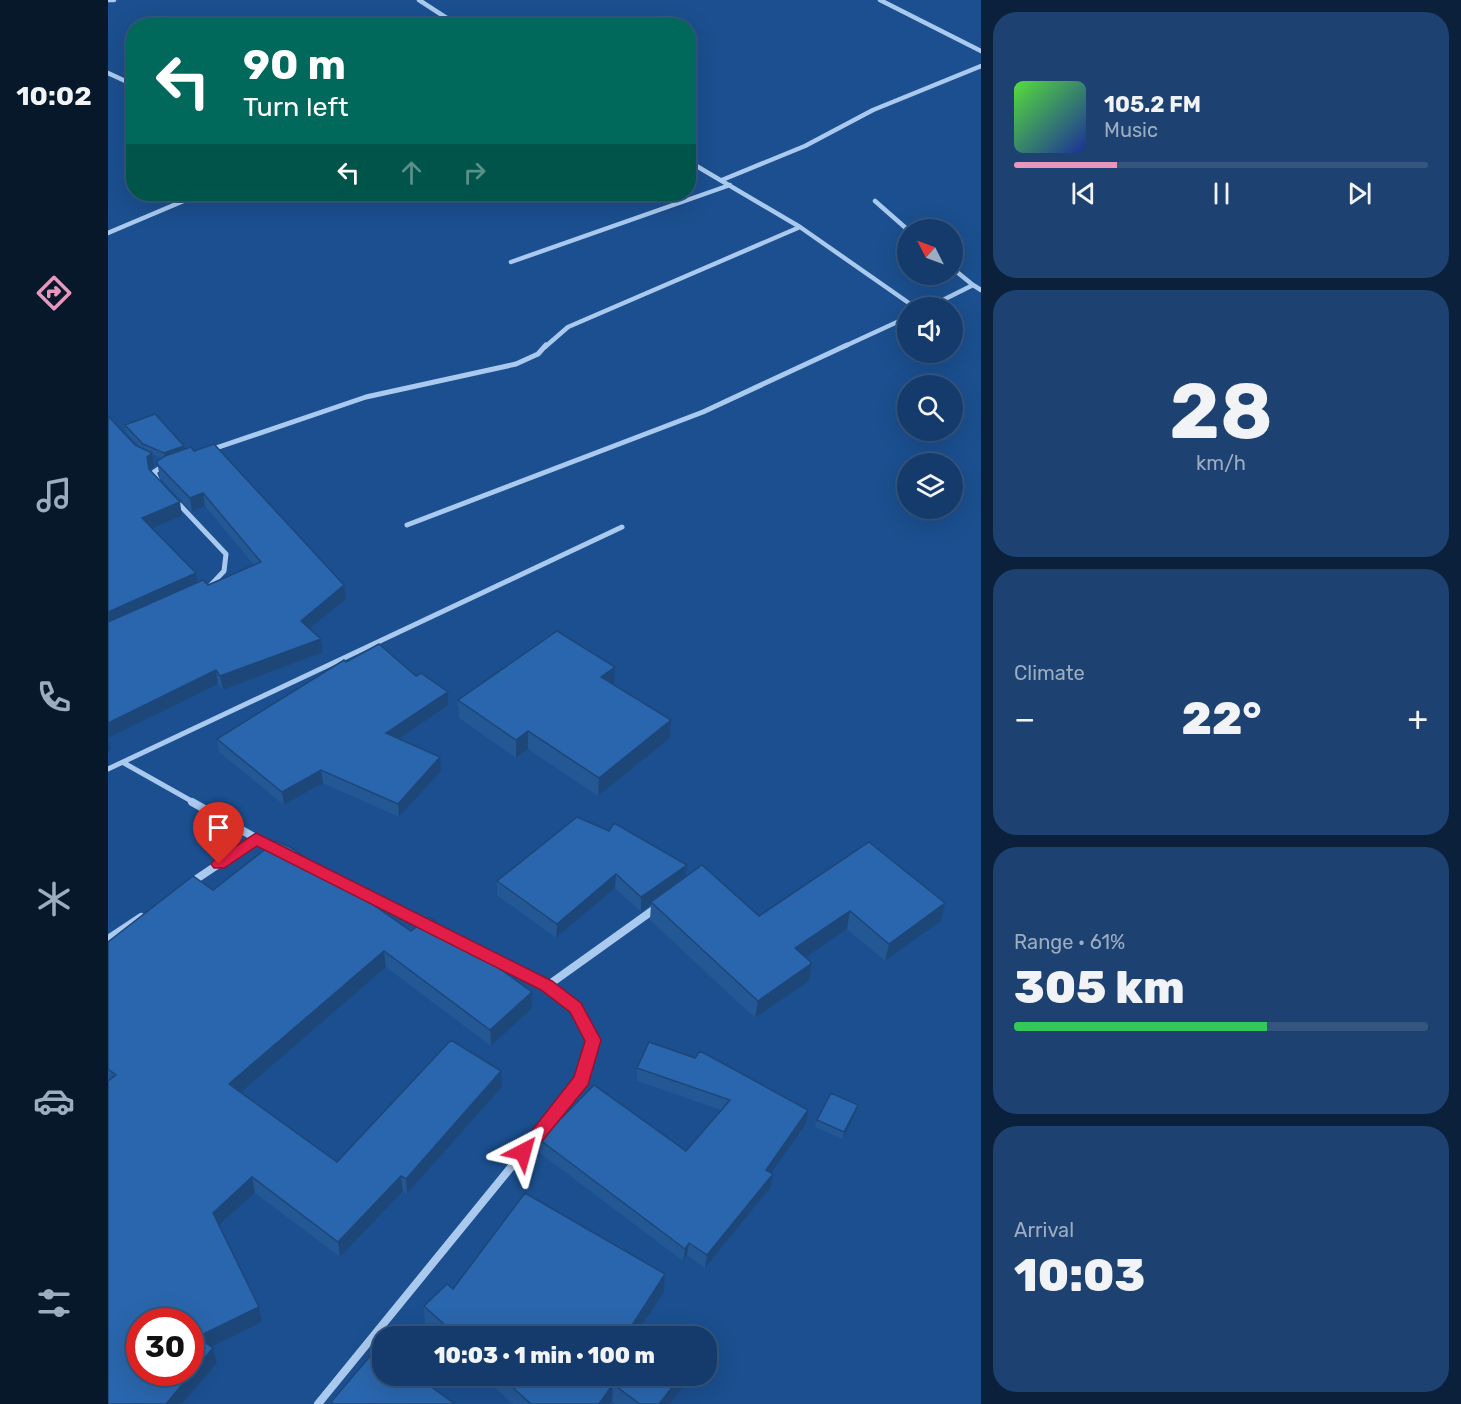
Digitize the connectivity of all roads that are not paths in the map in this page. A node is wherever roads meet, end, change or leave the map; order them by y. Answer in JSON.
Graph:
{"nodes":[{"id":1,"x":108,"y":0,"type":"edge"},
{"id":2,"x":114,"y":0,"type":"edge"},
{"id":3,"x":419,"y":0,"type":"edge"},
{"id":4,"x":880,"y":0,"type":"edge"},
{"id":5,"x":447,"y":18,"type":"edge"},
{"id":6,"x":981,"y":51,"type":"edge"},
{"id":7,"x":981,"y":66,"type":"edge"},
{"id":8,"x":108,"y":74,"type":"edge"},
{"id":9,"x":126,"y":82,"type":"edge"},
{"id":10,"x":696,"y":165,"type":"edge"},
{"id":11,"x":722,"y":180,"type":"junction"},
{"id":12,"x":730,"y":185,"type":"junction"},
{"id":13,"x":696,"y":197,"type":"edge"},
{"id":14,"x":184,"y":201,"type":"edge"},
{"id":15,"x":684,"y":201,"type":"edge"},
{"id":16,"x":875,"y":201,"type":"dead end"},
{"id":17,"x":897,"y":220,"type":"edge"},
{"id":18,"x":800,"y":227,"type":"junction"},
{"id":19,"x":108,"y":233,"type":"edge"},
{"id":20,"x":511,"y":262,"type":"dead end"},
{"id":21,"x":963,"y":277,"type":"edge"},
{"id":22,"x":973,"y":285,"type":"junction"},
{"id":23,"x":981,"y":290,"type":"edge"},
{"id":24,"x":900,"y":297,"type":"edge"},
{"id":25,"x":949,"y":297,"type":"edge"},
{"id":26,"x":897,"y":322,"type":"edge"},
{"id":27,"x":198,"y":454,"type":"edge"},
{"id":28,"x":157,"y":462,"type":"edge"},
{"id":29,"x":163,"y":488,"type":"edge"},
{"id":30,"x":171,"y":496,"type":"edge"},
{"id":31,"x":407,"y":525,"type":"dead end"},
{"id":32,"x":622,"y":527,"type":"dead end"},
{"id":33,"x":200,"y":591,"type":"edge"},
{"id":34,"x":124,"y":763,"type":"junction"},
{"id":35,"x":108,"y":769,"type":"edge"},
{"id":36,"x":256,"y":839,"type":"junction"},
{"id":37,"x":287,"y":855,"type":"edge"},
{"id":38,"x":318,"y":870,"type":"edge"},
{"id":39,"x":187,"y":886,"type":"edge"},
{"id":40,"x":667,"y":900,"type":"edge"},
{"id":41,"x":147,"y":912,"type":"edge"},
{"id":42,"x":432,"y":928,"type":"edge"},
{"id":43,"x":453,"y":938,"type":"edge"},
{"id":44,"x":108,"y":939,"type":"edge"},
{"id":45,"x":547,"y":986,"type":"junction"},
{"id":46,"x":318,"y":1404,"type":"edge"}],
"edges":[{"from":1,"to":2,"type":"street"},
{"from":3,"to":5,"type":"street"},
{"from":4,"to":6,"type":"street"},
{"from":7,"to":11,"type":"street"},
{"from":8,"to":9,"type":"street"},
{"from":10,"to":11,"type":"street"},
{"from":11,"to":12,"type":"street"},
{"from":12,"to":13,"type":"street"},
{"from":12,"to":18,"type":"street"},
{"from":14,"to":19,"type":"street"},
{"from":15,"to":20,"type":"street"},
{"from":16,"to":17,"type":"street"},
{"from":18,"to":24,"type":"street"},
{"from":18,"to":27,"type":"street"},
{"from":21,"to":22,"type":"street"},
{"from":22,"to":23,"type":"street"},
{"from":22,"to":25,"type":"street"},
{"from":26,"to":31,"type":"street"},
{"from":28,"to":29,"type":"street"},
{"from":30,"to":33,"type":"street"},
{"from":32,"to":34,"type":"street"},
{"from":34,"to":35,"type":"street"},
{"from":34,"to":36,"type":"street"},
{"from":36,"to":37,"type":"street"},
{"from":36,"to":39,"type":"street"},
{"from":38,"to":42,"type":"street"},
{"from":40,"to":45,"type":"street"},
{"from":41,"to":44,"type":"street"},
{"from":43,"to":45,"type":"street"},
{"from":45,"to":46,"type":"street"}]}
